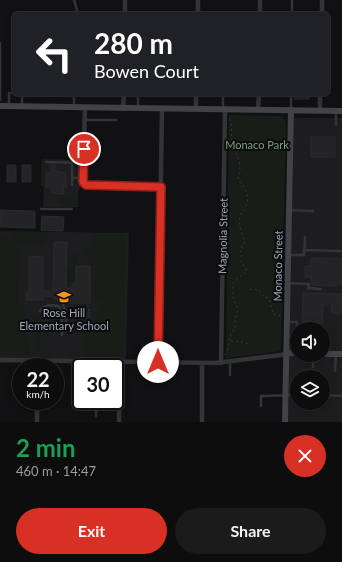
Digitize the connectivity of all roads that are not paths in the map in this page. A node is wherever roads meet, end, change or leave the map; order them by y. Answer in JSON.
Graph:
{"nodes":[{"id":1,"x":74,"y":0,"type":"edge"},
{"id":2,"x":125,"y":0,"type":"edge"},
{"id":3,"x":198,"y":0,"type":"edge"},
{"id":4,"x":260,"y":0,"type":"edge"},
{"id":5,"x":292,"y":0,"type":"edge"},
{"id":6,"x":322,"y":0,"type":"edge"},
{"id":7,"x":77,"y":12,"type":"edge"},
{"id":8,"x":125,"y":12,"type":"edge"},
{"id":9,"x":198,"y":12,"type":"edge"},
{"id":10,"x":260,"y":12,"type":"edge"},
{"id":11,"x":292,"y":12,"type":"edge"},
{"id":12,"x":322,"y":12,"type":"edge"},
{"id":13,"x":0,"y":43,"type":"edge"},
{"id":14,"x":0,"y":57,"type":"edge"},
{"id":15,"x":12,"y":93,"type":"edge"},
{"id":16,"x":22,"y":96,"type":"edge"},
{"id":17,"x":74,"y":96,"type":"edge"},
{"id":18,"x":124,"y":96,"type":"edge"},
{"id":19,"x":138,"y":96,"type":"edge"},
{"id":20,"x":196,"y":96,"type":"edge"},
{"id":21,"x":223,"y":96,"type":"dead end"},
{"id":22,"x":258,"y":96,"type":"edge"},
{"id":23,"x":291,"y":96,"type":"edge"},
{"id":24,"x":320,"y":96,"type":"edge"},
{"id":25,"x":0,"y":100,"type":"edge"},
{"id":26,"x":0,"y":106,"type":"edge"},
{"id":27,"x":9,"y":106,"type":"junction"},
{"id":28,"x":22,"y":106,"type":"junction"},
{"id":29,"x":74,"y":107,"type":"junction"},
{"id":30,"x":85,"y":107,"type":"junction"},
{"id":31,"x":123,"y":108,"type":"junction"},
{"id":32,"x":138,"y":108,"type":"junction"},
{"id":33,"x":162,"y":108,"type":"junction"},
{"id":34,"x":196,"y":108,"type":"junction"},
{"id":35,"x":224,"y":109,"type":"junction"},
{"id":36,"x":258,"y":109,"type":"junction"},
{"id":37,"x":291,"y":110,"type":"junction"},
{"id":38,"x":320,"y":110,"type":"junction"},
{"id":39,"x":339,"y":111,"type":"edge"},
{"id":40,"x":84,"y":120,"type":"junction"},
{"id":41,"x":116,"y":120,"type":"dead end"},
{"id":42,"x":336,"y":125,"type":"dead end"},
{"id":43,"x":46,"y":162,"type":"dead end"},
{"id":44,"x":72,"y":163,"type":"junction"},
{"id":45,"x":84,"y":163,"type":"junction"},
{"id":46,"x":72,"y":178,"type":"junction"},
{"id":47,"x":83,"y":178,"type":"junction"},
{"id":48,"x":72,"y":186,"type":"dead end"},
{"id":49,"x":161,"y":187,"type":"junction"},
{"id":50,"x":41,"y":208,"type":"dead end"},
{"id":51,"x":72,"y":209,"type":"dead end"},
{"id":52,"x":288,"y":210,"type":"junction"},
{"id":53,"x":313,"y":211,"type":"dead end"},
{"id":54,"x":304,"y":237,"type":"dead end"},
{"id":55,"x":304,"y":250,"type":"junction"},
{"id":56,"x":340,"y":251,"type":"dead end"},
{"id":57,"x":288,"y":255,"type":"junction"},
{"id":58,"x":287,"y":283,"type":"junction"},
{"id":59,"x":321,"y":289,"type":"dead end"},
{"id":60,"x":63,"y":305,"type":"dead end"},
{"id":61,"x":40,"y":311,"type":"dead end"},
{"id":62,"x":287,"y":319,"type":"junction"},
{"id":63,"x":297,"y":322,"type":"edge"},
{"id":64,"x":62,"y":331,"type":"junction"},
{"id":65,"x":62,"y":335,"type":"dead end"},
{"id":66,"x":286,"y":353,"type":"junction"},
{"id":67,"x":290,"y":353,"type":"edge"},
{"id":68,"x":339,"y":354,"type":"edge"},
{"id":69,"x":0,"y":360,"type":"edge"},
{"id":70,"x":12,"y":360,"type":"edge"},
{"id":71,"x":124,"y":362,"type":"edge"},
{"id":72,"x":158,"y":362,"type":"junction"},
{"id":73,"x":230,"y":362,"type":"junction"},
{"id":74,"x":313,"y":362,"type":"edge"},
{"id":75,"x":202,"y":363,"type":"junction"},
{"id":76,"x":221,"y":363,"type":"junction"},
{"id":77,"x":313,"y":367,"type":"dead end"},
{"id":78,"x":335,"y":371,"type":"dead end"},
{"id":79,"x":230,"y":375,"type":"dead end"},
{"id":80,"x":286,"y":395,"type":"junction"},
{"id":81,"x":290,"y":395,"type":"edge"},
{"id":82,"x":330,"y":396,"type":"edge"},
{"id":83,"x":342,"y":396,"type":"edge"},
{"id":84,"x":261,"y":406,"type":"dead end"},
{"id":85,"x":37,"y":410,"type":"edge"},
{"id":86,"x":97,"y":410,"type":"edge"},
{"id":87,"x":119,"y":410,"type":"edge"},
{"id":88,"x":96,"y":416,"type":"dead end"},
{"id":89,"x":37,"y":422,"type":"edge"},
{"id":90,"x":119,"y":422,"type":"edge"},
{"id":91,"x":202,"y":422,"type":"edge"},
{"id":92,"x":285,"y":422,"type":"edge"}],
"edges":[{"from":1,"to":7,"type":"lane"},
{"from":2,"to":8,"type":"street"},
{"from":3,"to":9,"type":"street"},
{"from":4,"to":10,"type":"street"},
{"from":5,"to":11,"type":"lane"},
{"from":6,"to":12,"type":"street"},
{"from":13,"to":14,"type":"lane"},
{"from":14,"to":25,"type":"lane"},
{"from":15,"to":27,"type":"lane"},
{"from":16,"to":28,"type":"lane"},
{"from":17,"to":29,"type":"lane"},
{"from":18,"to":31,"type":"street"},
{"from":19,"to":32,"type":"lane"},
{"from":20,"to":34,"type":"street"},
{"from":21,"to":35,"type":"lane"},
{"from":22,"to":36,"type":"street"},
{"from":23,"to":37,"type":"lane"},
{"from":24,"to":38,"type":"street"},
{"from":26,"to":27,"type":"main road"},
{"from":27,"to":28,"type":"main road"},
{"from":28,"to":29,"type":"main road"},
{"from":29,"to":30,"type":"main road"},
{"from":30,"to":31,"type":"main road"},
{"from":30,"to":40,"type":"street"},
{"from":31,"to":32,"type":"main road"},
{"from":32,"to":33,"type":"main road"},
{"from":33,"to":34,"type":"main road"},
{"from":33,"to":49,"type":"street"},
{"from":34,"to":35,"type":"main road"},
{"from":35,"to":36,"type":"main road"},
{"from":35,"to":76,"type":"street","name":"Magnolia Street"},
{"from":36,"to":37,"type":"main road"},
{"from":37,"to":38,"type":"main road"},
{"from":37,"to":52,"type":"main road","name":"Monaco Street"},
{"from":38,"to":39,"type":"main road"},
{"from":39,"to":42,"type":"lane"},
{"from":40,"to":41,"type":"lane"},
{"from":40,"to":45,"type":"street"},
{"from":43,"to":44,"type":"lane"},
{"from":44,"to":45,"type":"lane"},
{"from":44,"to":46,"type":"lane"},
{"from":45,"to":47,"type":"street"},
{"from":46,"to":47,"type":"lane"},
{"from":46,"to":48,"type":"lane"},
{"from":47,"to":49,"type":"street"},
{"from":49,"to":72,"type":"street"},
{"from":50,"to":51,"type":"lane"},
{"from":52,"to":53,"type":"lane"},
{"from":52,"to":57,"type":"main road","name":"Monaco Street"},
{"from":54,"to":55,"type":"lane"},
{"from":55,"to":56,"type":"lane"},
{"from":55,"to":57,"type":"lane"},
{"from":57,"to":58,"type":"main road","name":"Monaco Street"},
{"from":58,"to":59,"type":"lane"},
{"from":58,"to":62,"type":"main road","name":"Monaco Street"},
{"from":60,"to":64,"type":"lane"},
{"from":61,"to":64,"type":"lane"},
{"from":62,"to":63,"type":"lane"},
{"from":62,"to":66,"type":"main road","name":"Monaco Street"},
{"from":64,"to":65,"type":"lane"},
{"from":66,"to":67,"type":"main road"},
{"from":66,"to":73,"type":"street"},
{"from":66,"to":80,"type":"main road","name":"Monaco Street"},
{"from":68,"to":78,"type":"lane"},
{"from":69,"to":70,"type":"street"},
{"from":71,"to":72,"type":"street"},
{"from":72,"to":75,"type":"street"},
{"from":73,"to":76,"type":"street"},
{"from":73,"to":79,"type":"lane"},
{"from":74,"to":77,"type":"lane"},
{"from":75,"to":76,"type":"street"},
{"from":75,"to":91,"type":"street"},
{"from":80,"to":81,"type":"lane"},
{"from":80,"to":84,"type":"lane"},
{"from":80,"to":92,"type":"main road","name":"Monaco Street"},
{"from":82,"to":83,"type":"lane"},
{"from":85,"to":89,"type":"street"},
{"from":86,"to":88,"type":"lane"},
{"from":87,"to":90,"type":"street"}]}
